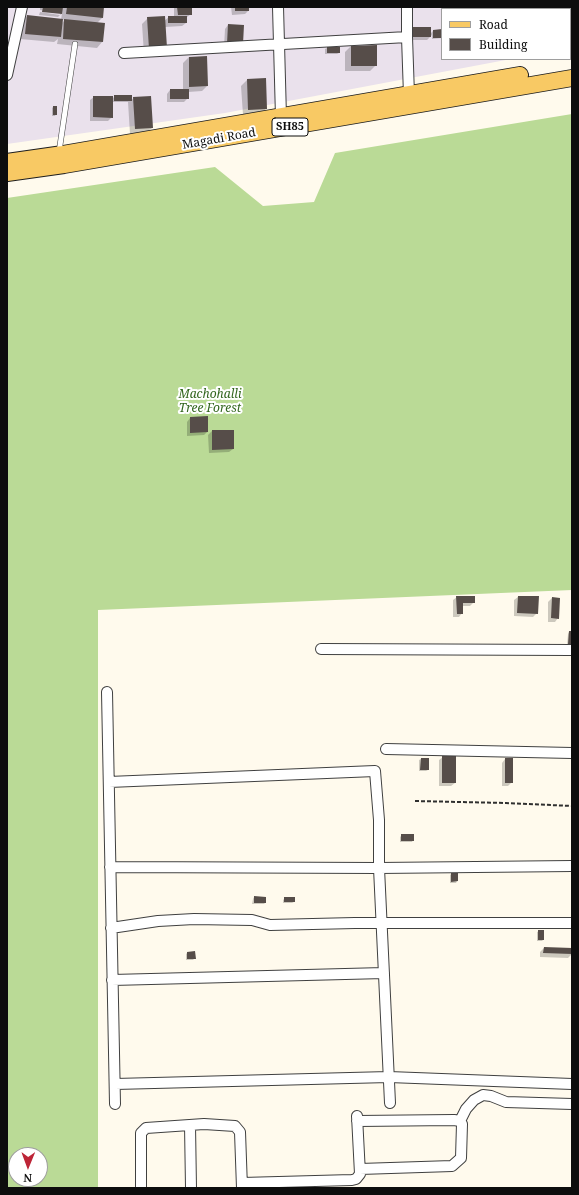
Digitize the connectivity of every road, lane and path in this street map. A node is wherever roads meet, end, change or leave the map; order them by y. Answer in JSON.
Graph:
{"nodes":[{"id":1,"x":22,"y":7,"type":"edge"},
{"id":2,"x":278,"y":7,"type":"edge"},
{"id":3,"x":406,"y":7,"type":"edge"},
{"id":4,"x":407,"y":37,"type":"junction"},
{"id":5,"x":278,"y":43,"type":"junction"},
{"id":6,"x":75,"y":44,"type":"dead end"},
{"id":7,"x":124,"y":53,"type":"dead end"},
{"id":8,"x":572,"y":66,"type":"edge"},
{"id":9,"x":7,"y":74,"type":"edge"},
{"id":10,"x":572,"y":78,"type":"edge"},
{"id":11,"x":409,"y":95,"type":"junction"},
{"id":12,"x":281,"y":117,"type":"junction"},
{"id":13,"x":58,"y":154,"type":"junction"},
{"id":14,"x":7,"y":162,"type":"edge"},
{"id":15,"x":7,"y":173,"type":"edge"},
{"id":16,"x":321,"y":649,"type":"dead end"},
{"id":17,"x":572,"y":650,"type":"edge"},
{"id":18,"x":107,"y":692,"type":"dead end"},
{"id":19,"x":386,"y":749,"type":"dead end"},
{"id":20,"x":572,"y":753,"type":"edge"},
{"id":21,"x":109,"y":782,"type":"junction"},
{"id":22,"x":414,"y":801,"type":"dead end"},
{"id":23,"x":572,"y":806,"type":"edge"},
{"id":24,"x":572,"y":866,"type":"edge"},
{"id":25,"x":110,"y":867,"type":"junction"},
{"id":26,"x":379,"y":868,"type":"junction"},
{"id":27,"x":382,"y":923,"type":"junction"},
{"id":28,"x":572,"y":923,"type":"edge"},
{"id":29,"x":111,"y":928,"type":"junction"},
{"id":30,"x":384,"y":973,"type":"junction"},
{"id":31,"x":112,"y":980,"type":"junction"},
{"id":32,"x":389,"y":1077,"type":"junction"},
{"id":33,"x":114,"y":1084,"type":"junction"},
{"id":34,"x":572,"y":1084,"type":"edge"},
{"id":35,"x":390,"y":1102,"type":"dead end"},
{"id":36,"x":115,"y":1104,"type":"dead end"},
{"id":37,"x":572,"y":1104,"type":"edge"},
{"id":38,"x":460,"y":1121,"type":"junction"},
{"id":39,"x":190,"y":1125,"type":"junction"},
{"id":40,"x":360,"y":1169,"type":"junction"},
{"id":41,"x":242,"y":1186,"type":"edge"},
{"id":42,"x":141,"y":1188,"type":"edge"},
{"id":43,"x":191,"y":1188,"type":"edge"}],
"edges":[{"from":1,"to":9,"type":"street"},
{"from":2,"to":5,"type":"street"},
{"from":3,"to":4,"type":"street"},
{"from":4,"to":5,"type":"street"},
{"from":4,"to":11,"type":"street"},
{"from":5,"to":7,"type":"street"},
{"from":5,"to":12,"type":"street"},
{"from":6,"to":13,"type":"lane"},
{"from":8,"to":11,"type":"main road","name":"Magadi Road","number":"SH85"},
{"from":10,"to":15,"type":"main road","name":"Magadi Road","number":"SH85"},
{"from":11,"to":12,"type":"main road","name":"Magadi Road","number":"SH85"},
{"from":12,"to":13,"type":"main road","name":"Magadi Road","number":"SH85"},
{"from":13,"to":14,"type":"main road","name":"Magadi Road","number":"SH85"},
{"from":16,"to":17,"type":"street"},
{"from":18,"to":21,"type":"street"},
{"from":19,"to":20,"type":"street"},
{"from":21,"to":25,"type":"street"},
{"from":21,"to":26,"type":"street"},
{"from":22,"to":23,"type":"path"},
{"from":24,"to":26,"type":"street"},
{"from":25,"to":26,"type":"street"},
{"from":25,"to":29,"type":"street"},
{"from":26,"to":27,"type":"street"},
{"from":27,"to":28,"type":"street"},
{"from":27,"to":29,"type":"street"},
{"from":27,"to":30,"type":"street"},
{"from":29,"to":31,"type":"street"},
{"from":30,"to":31,"type":"street"},
{"from":30,"to":32,"type":"street"},
{"from":31,"to":33,"type":"street"},
{"from":32,"to":33,"type":"street"},
{"from":32,"to":34,"type":"street"},
{"from":32,"to":35,"type":"street"},
{"from":33,"to":36,"type":"street"},
{"from":37,"to":38,"type":"street"},
{"from":38,"to":40,"type":"street"},
{"from":38,"to":40,"type":"street"},
{"from":39,"to":41,"type":"street"},
{"from":39,"to":42,"type":"street"},
{"from":39,"to":43,"type":"street"},
{"from":40,"to":41,"type":"street"}]}
